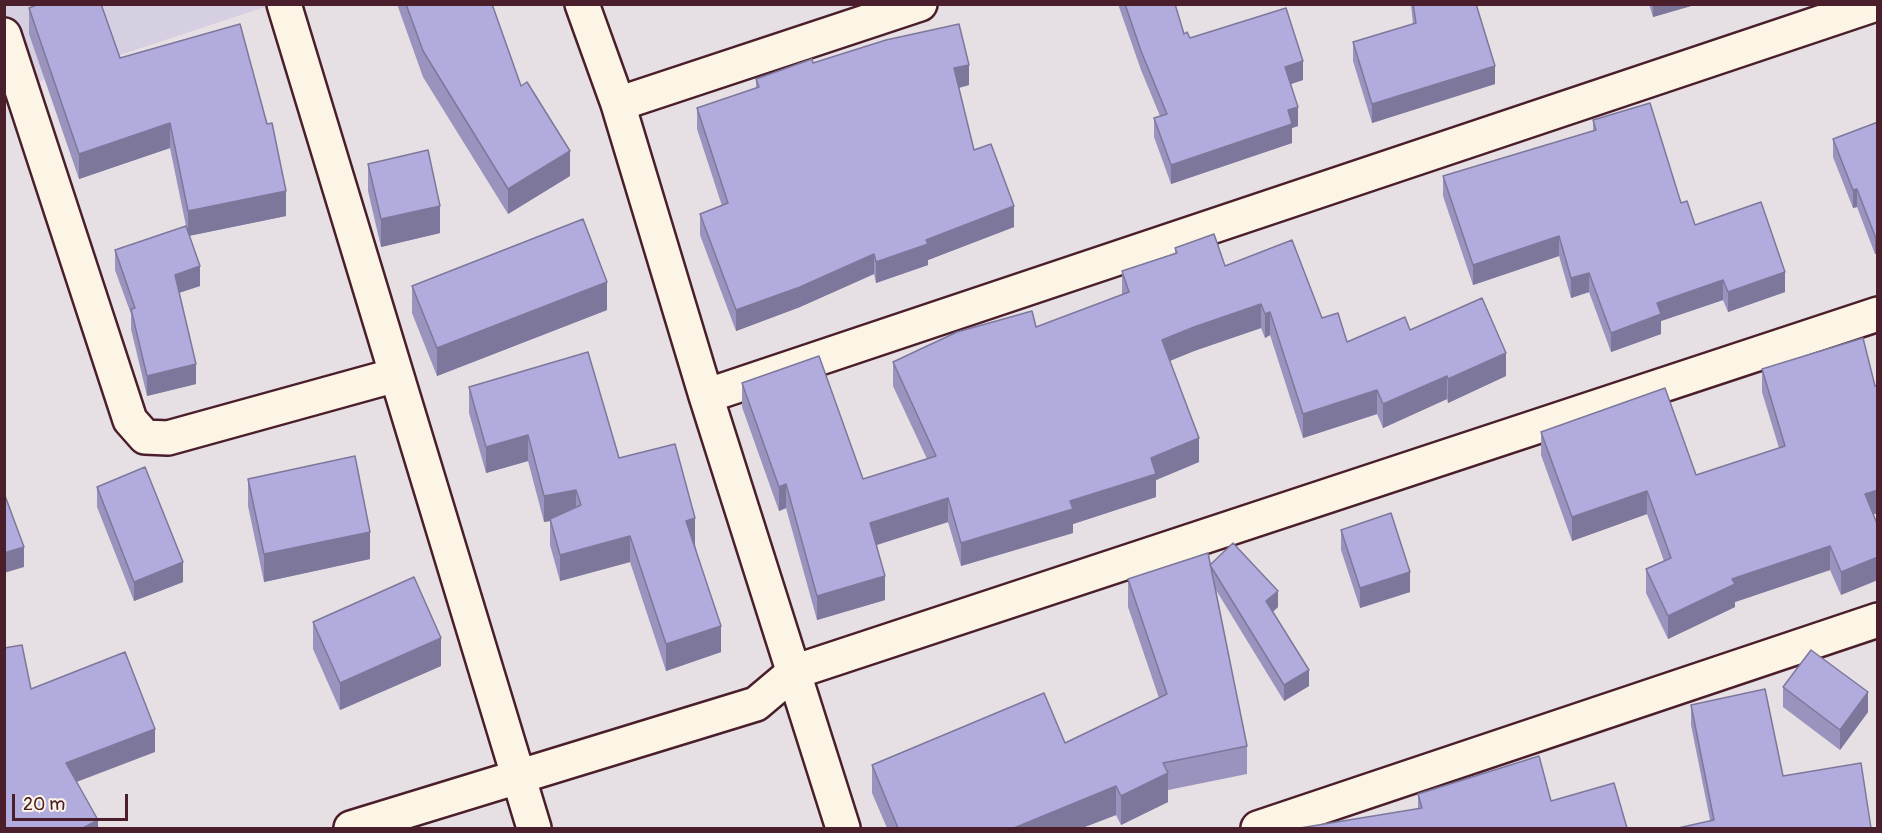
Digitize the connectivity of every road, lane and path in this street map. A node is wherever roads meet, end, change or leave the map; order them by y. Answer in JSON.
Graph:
{"nodes":[{"id":1,"x":284,"y":4,"type":"edge"},
{"id":2,"x":582,"y":4,"type":"edge"},
{"id":3,"x":920,"y":4,"type":"edge"},
{"id":4,"x":1876,"y":4,"type":"edge"},
{"id":5,"x":4,"y":35,"type":"edge"},
{"id":6,"x":618,"y":104,"type":"junction"},
{"id":7,"x":1878,"y":314,"type":"edge"},
{"id":8,"x":396,"y":375,"type":"junction"},
{"id":9,"x":706,"y":396,"type":"junction"},
{"id":10,"x":1878,"y":620,"type":"edge"},
{"id":11,"x":794,"y":672,"type":"junction"},
{"id":12,"x":518,"y":778,"type":"junction"},
{"id":13,"x":351,"y":828,"type":"edge"},
{"id":14,"x":534,"y":828,"type":"edge"},
{"id":15,"x":843,"y":828,"type":"edge"},
{"id":16,"x":1258,"y":828,"type":"edge"}],
"edges":[{"from":1,"to":8,"type":"street"},
{"from":2,"to":6,"type":"street"},
{"from":3,"to":6,"type":"street"},
{"from":4,"to":9,"type":"street"},
{"from":5,"to":8,"type":"street"},
{"from":6,"to":9,"type":"street"},
{"from":7,"to":11,"type":"street"},
{"from":8,"to":12,"type":"street"},
{"from":9,"to":11,"type":"street"},
{"from":10,"to":16,"type":"street"},
{"from":11,"to":12,"type":"street"},
{"from":11,"to":15,"type":"street"},
{"from":12,"to":13,"type":"street"},
{"from":12,"to":14,"type":"street"}]}
